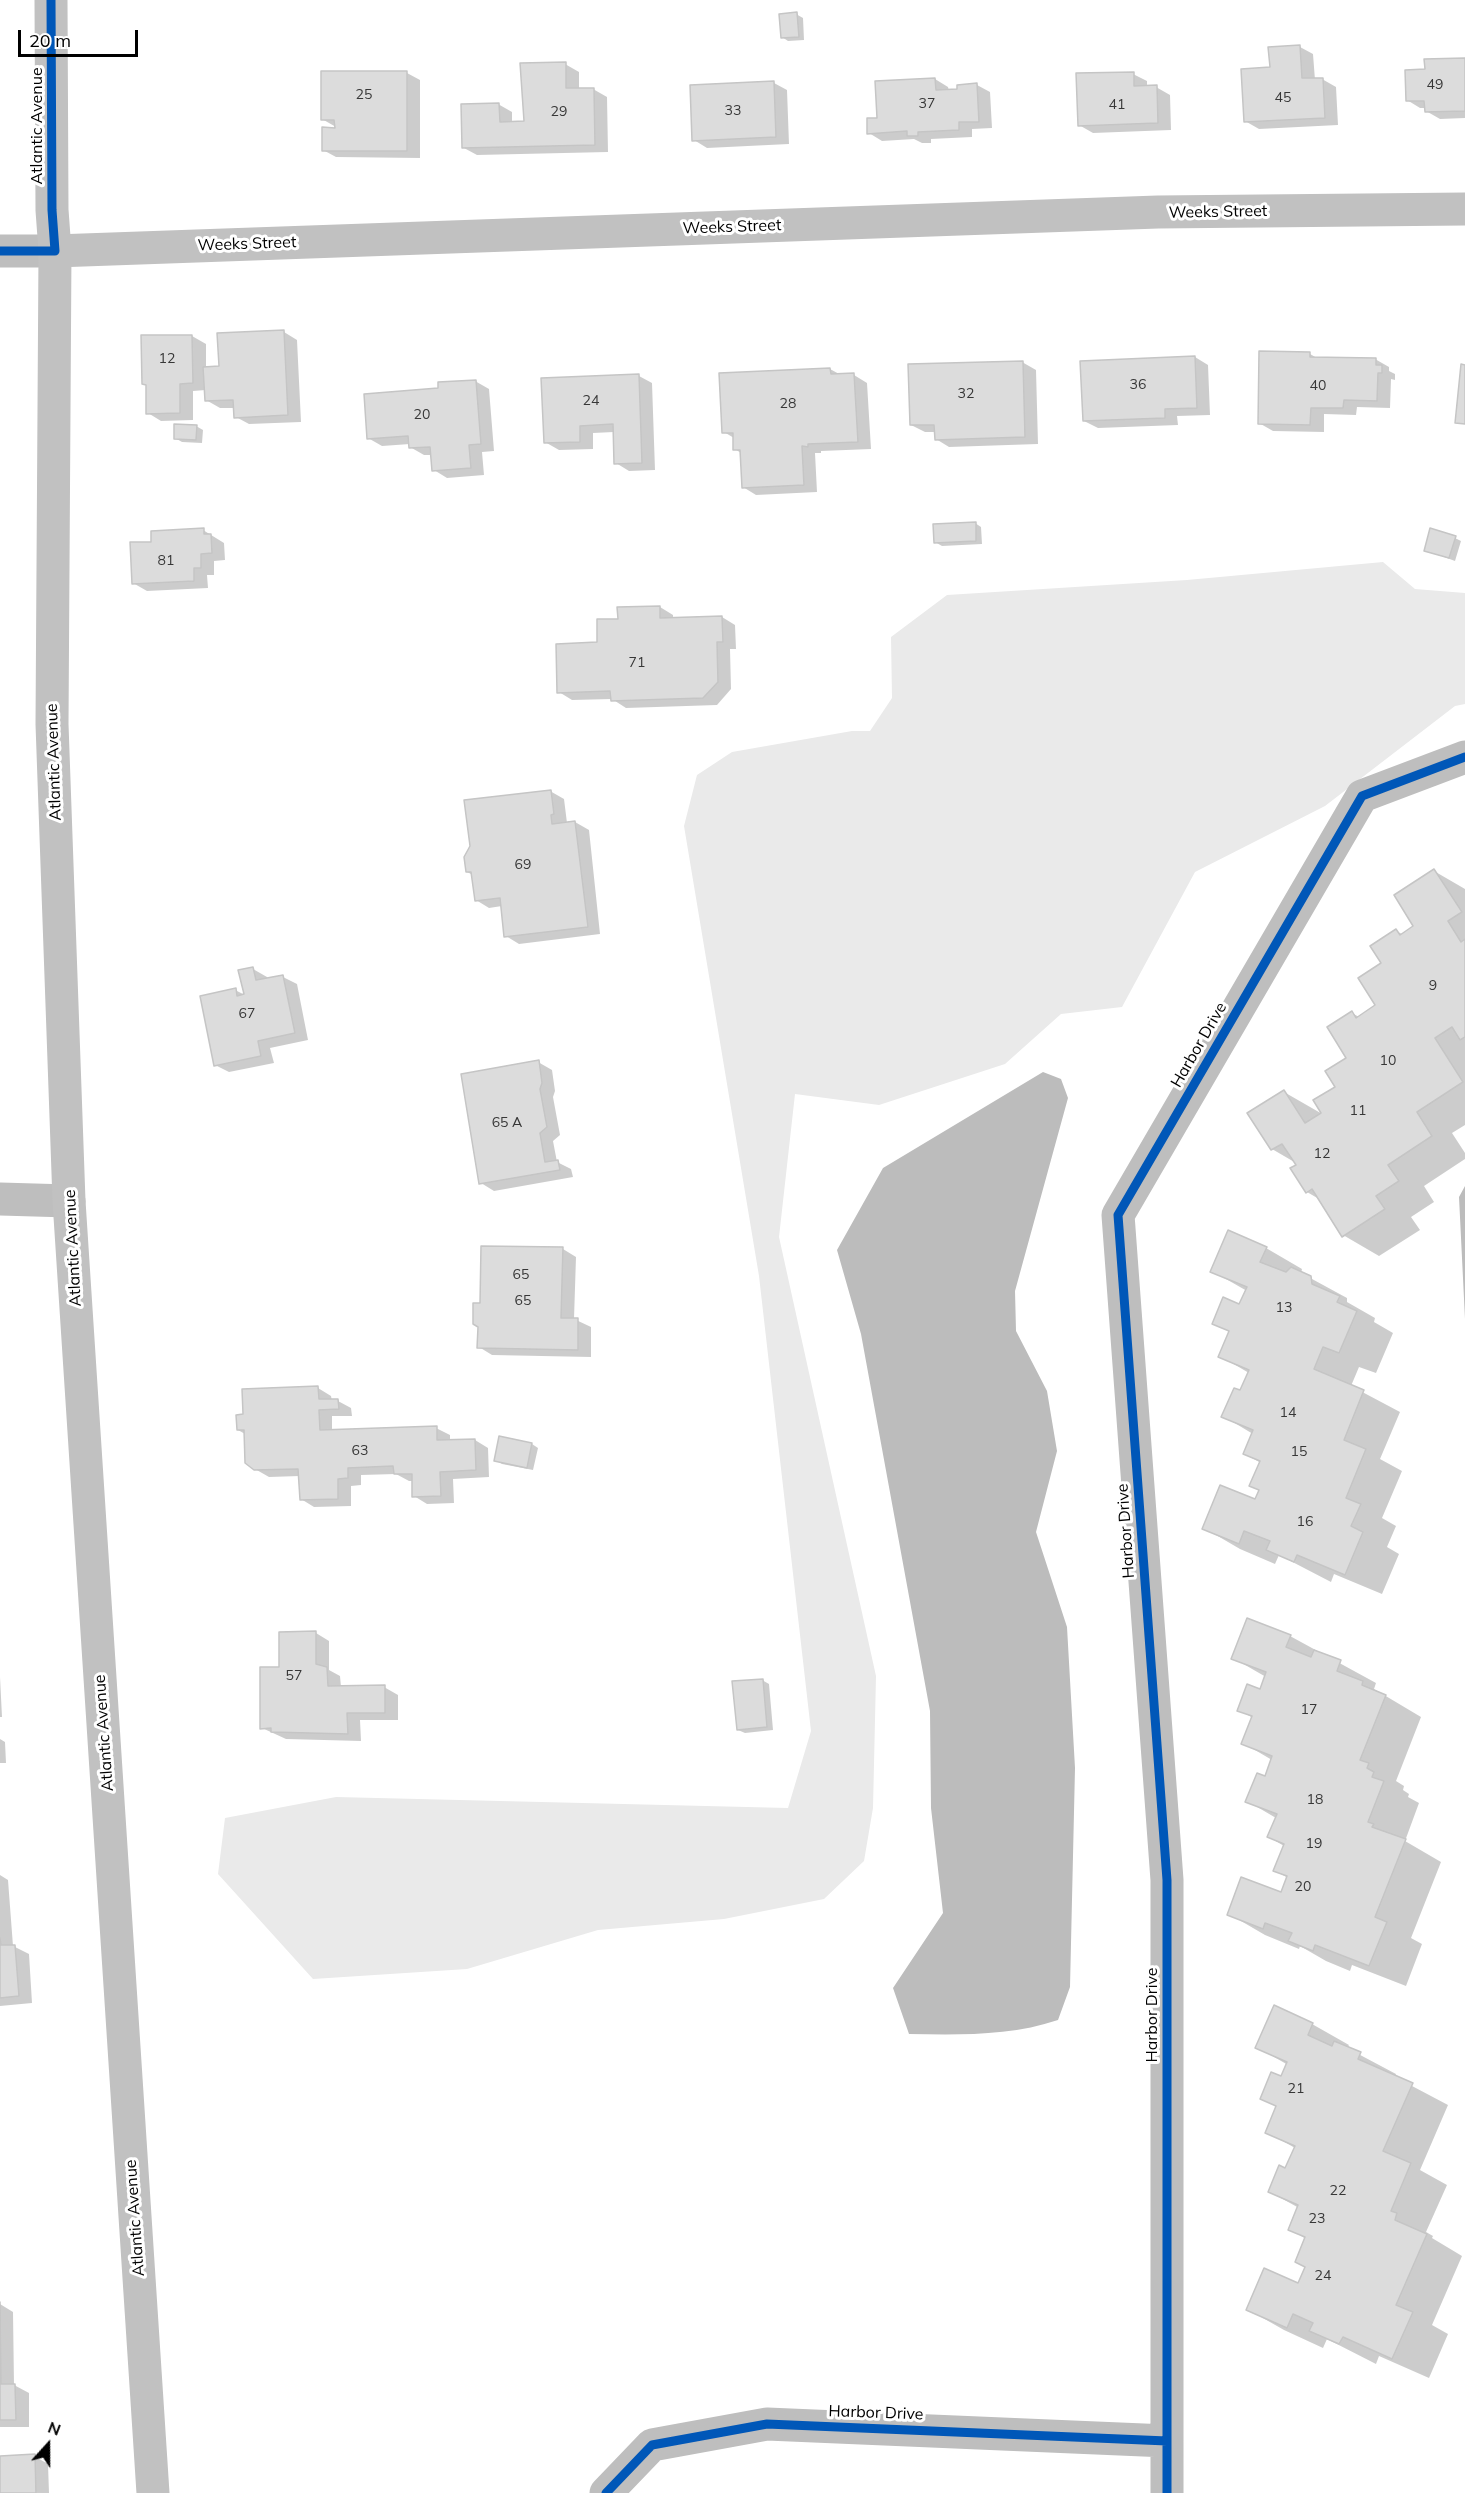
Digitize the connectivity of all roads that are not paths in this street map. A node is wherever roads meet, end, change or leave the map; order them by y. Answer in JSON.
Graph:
{"nodes":[{"id":1,"x":51,"y":0,"type":"edge"},
{"id":2,"x":1465,"y":209,"type":"edge"},
{"id":3,"x":0,"y":250,"type":"edge"},
{"id":4,"x":55,"y":251,"type":"junction"},
{"id":5,"x":1465,"y":757,"type":"edge"},
{"id":6,"x":0,"y":1198,"type":"edge"},
{"id":7,"x":69,"y":1201,"type":"junction"},
{"id":8,"x":1167,"y":2441,"type":"junction"},
{"id":9,"x":153,"y":2493,"type":"edge"},
{"id":10,"x":606,"y":2493,"type":"edge"},
{"id":11,"x":1167,"y":2493,"type":"edge"}],
"edges":[{"from":1,"to":4,"type":"main road","name":"Atlantic Avenue"},
{"from":2,"to":4,"type":"main road","name":"Weeks Street"},
{"from":3,"to":4,"type":"street","name":"Weeks Street"},
{"from":4,"to":7,"type":"main road","name":"Atlantic Avenue"},
{"from":5,"to":8,"type":"street","name":"Harbor Drive"},
{"from":6,"to":7,"type":"street"},
{"from":7,"to":9,"type":"main road","name":"Atlantic Avenue"},
{"from":8,"to":10,"type":"street","name":"Harbor Drive"},
{"from":8,"to":11,"type":"street","name":"Harbor Drive"}]}
